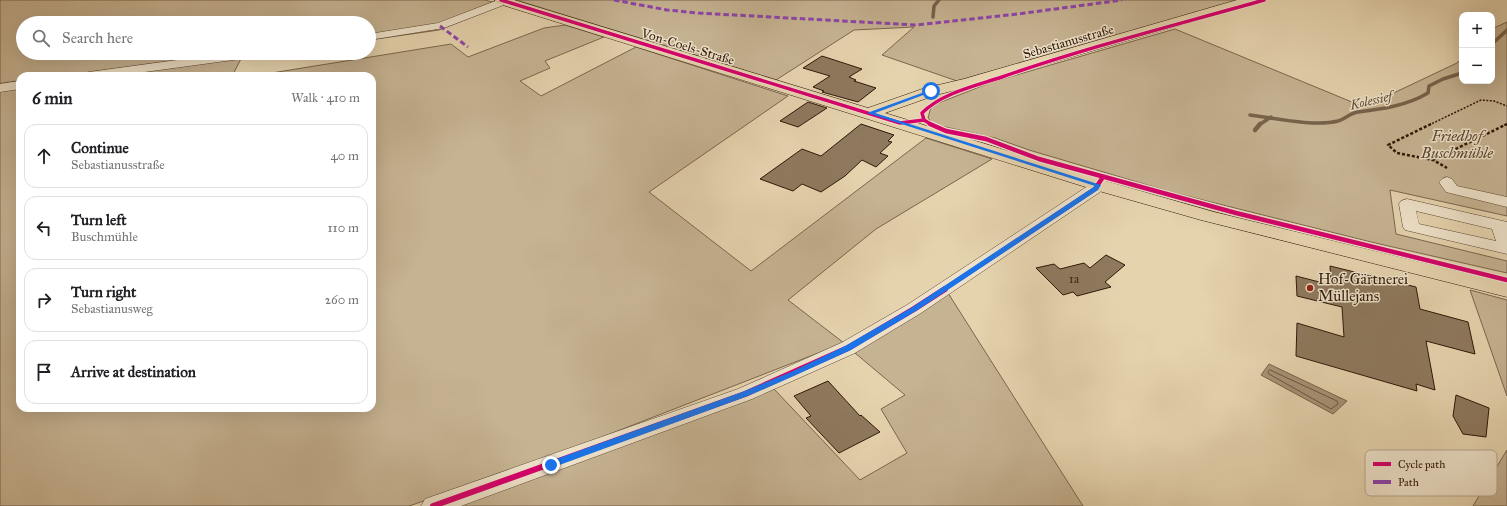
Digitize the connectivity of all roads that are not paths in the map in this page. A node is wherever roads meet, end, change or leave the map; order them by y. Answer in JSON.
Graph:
{"nodes":[{"id":1,"x":1251,"y":0,"type":"edge"},
{"id":2,"x":503,"y":1,"type":"edge"},
{"id":3,"x":376,"y":36,"type":"edge"},
{"id":4,"x":204,"y":60,"type":"edge"},
{"id":5,"x":118,"y":72,"type":"edge"},
{"id":6,"x":967,"y":83,"type":"junction"},
{"id":7,"x":16,"y":86,"type":"edge"},
{"id":8,"x":0,"y":88,"type":"edge"},
{"id":9,"x":870,"y":113,"type":"junction"},
{"id":10,"x":900,"y":123,"type":"junction"},
{"id":11,"x":1447,"y":182,"type":"road end"},
{"id":12,"x":1098,"y":185,"type":"junction"},
{"id":13,"x":1507,"y":202,"type":"edge"},
{"id":14,"x":1504,"y":226,"type":"edge"},
{"id":15,"x":1507,"y":290,"type":"edge"},
{"id":16,"x":433,"y":506,"type":"edge"}],
"edges":[{"from":1,"to":6,"type":"main road","name":"Sebastianusstraße"},
{"from":2,"to":3,"type":"street"},
{"from":2,"to":9,"type":"main road","name":"Von-Coels-Straße"},
{"from":4,"to":5,"type":"street"},
{"from":6,"to":9,"type":"main road","name":"Sebastianusstraße"},
{"from":6,"to":10,"type":"main road","name":"Sebastianusstraße"},
{"from":7,"to":8,"type":"street"},
{"from":9,"to":10,"type":"main road","name":"Von-Coels-Straße"},
{"from":10,"to":12,"type":"main road","name":"Von-Coels-Straße"},
{"from":11,"to":13,"type":"street"},
{"from":12,"to":15,"type":"main road","name":"Von-Coels-Straße"},
{"from":12,"to":16,"type":"street"},
{"from":14,"to":14,"type":"street"}]}
